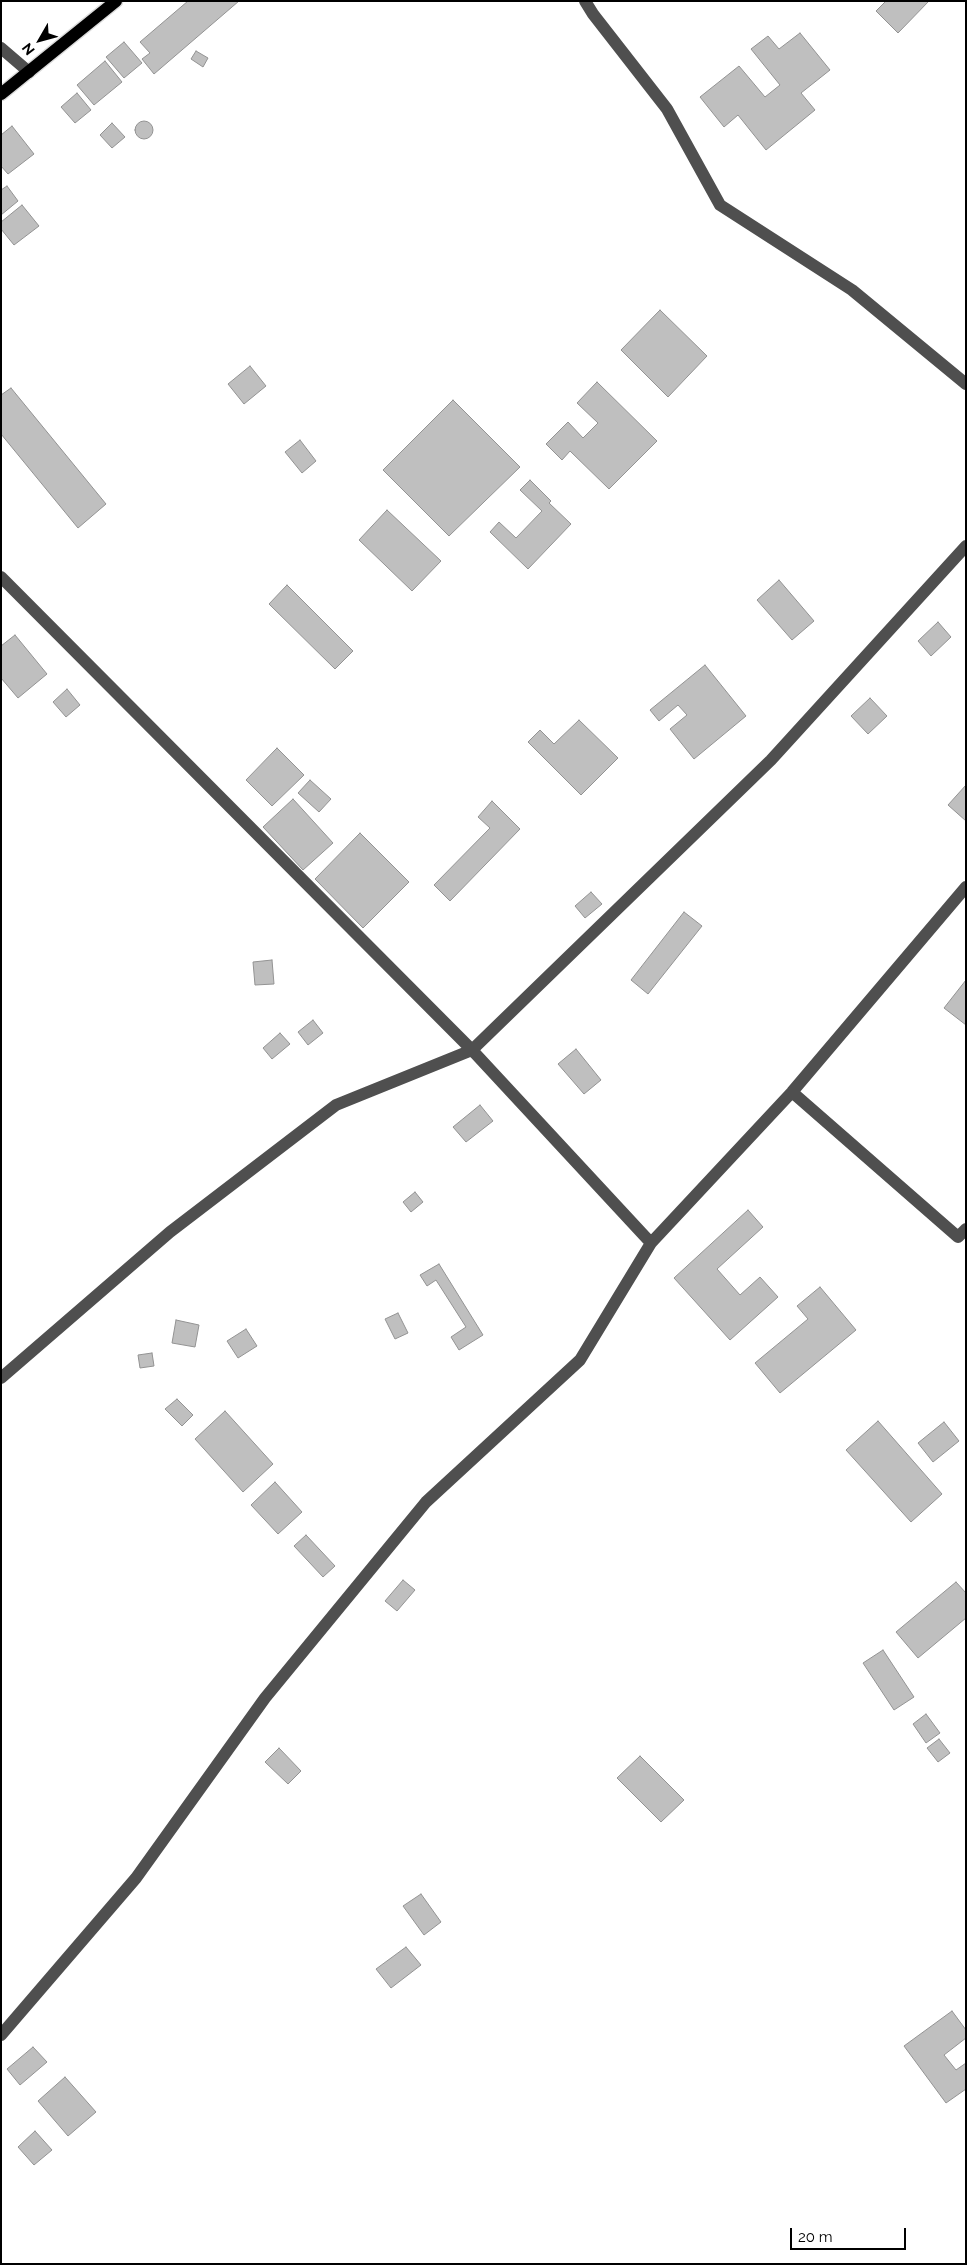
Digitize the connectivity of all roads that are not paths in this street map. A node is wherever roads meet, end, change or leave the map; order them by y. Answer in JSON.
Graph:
{"nodes":[{"id":1,"x":116,"y":1,"type":"edge"},
{"id":2,"x":585,"y":1,"type":"edge"},
{"id":3,"x":1,"y":48,"type":"edge"},
{"id":4,"x":29,"y":72,"type":"junction"},
{"id":5,"x":1,"y":94,"type":"edge"},
{"id":6,"x":966,"y":384,"type":"edge"},
{"id":7,"x":966,"y":546,"type":"edge"},
{"id":8,"x":1,"y":577,"type":"edge"},
{"id":9,"x":966,"y":887,"type":"edge"},
{"id":10,"x":472,"y":1050,"type":"junction"},
{"id":11,"x":792,"y":1092,"type":"junction"},
{"id":12,"x":966,"y":1229,"type":"edge"},
{"id":13,"x":651,"y":1243,"type":"junction"},
{"id":14,"x":1,"y":1378,"type":"edge"},
{"id":15,"x":1,"y":2035,"type":"edge"}],
"edges":[{"from":1,"to":4,"type":"main road"},
{"from":2,"to":6,"type":"street"},
{"from":3,"to":4,"type":"street"},
{"from":4,"to":5,"type":"main road"},
{"from":7,"to":10,"type":"street"},
{"from":8,"to":10,"type":"street"},
{"from":9,"to":11,"type":"street"},
{"from":10,"to":13,"type":"street"},
{"from":10,"to":14,"type":"street"},
{"from":11,"to":12,"type":"street"},
{"from":11,"to":13,"type":"street"},
{"from":13,"to":15,"type":"street"}]}
